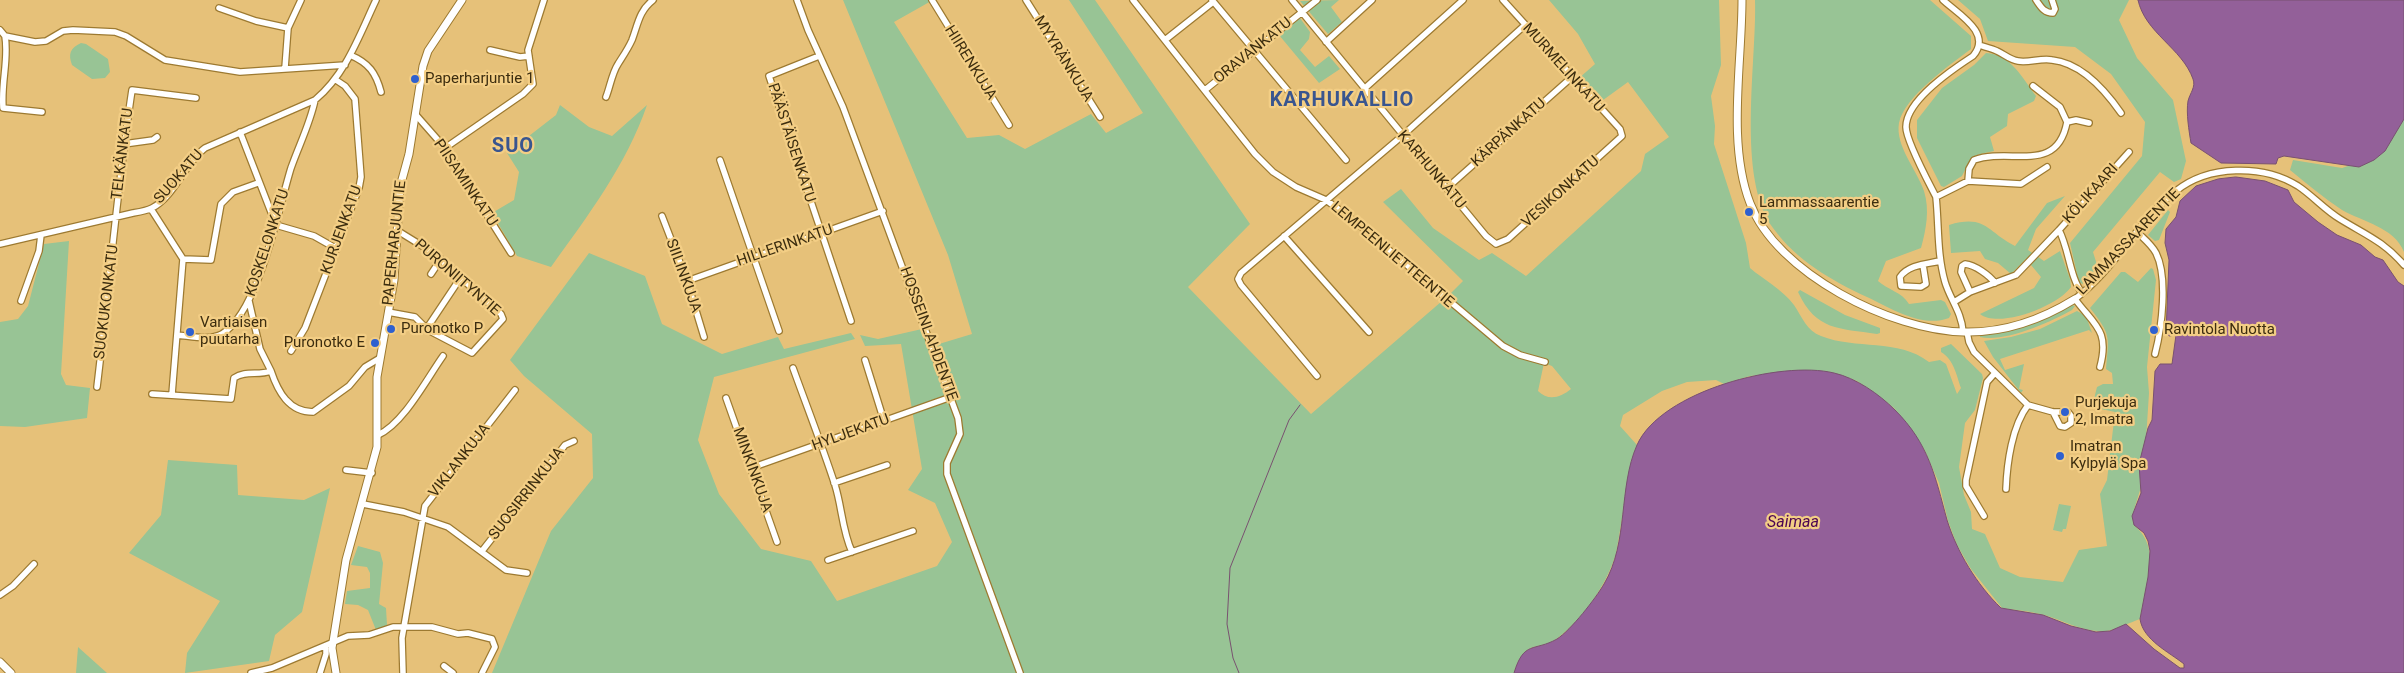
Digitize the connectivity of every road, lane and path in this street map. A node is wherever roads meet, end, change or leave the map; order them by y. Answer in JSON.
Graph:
{"nodes":[{"id":1,"x":301,"y":0,"type":"edge"},
{"id":2,"x":376,"y":0,"type":"edge"},
{"id":3,"x":462,"y":0,"type":"edge"},
{"id":4,"x":544,"y":0,"type":"edge"},
{"id":5,"x":653,"y":0,"type":"edge"},
{"id":6,"x":796,"y":0,"type":"edge"},
{"id":7,"x":932,"y":0,"type":"edge"},
{"id":8,"x":1026,"y":0,"type":"edge"},
{"id":9,"x":1133,"y":0,"type":"edge"},
{"id":10,"x":1292,"y":0,"type":"edge"},
{"id":11,"x":1317,"y":0,"type":"edge"},
{"id":12,"x":1372,"y":0,"type":"edge"},
{"id":13,"x":1463,"y":0,"type":"edge"},
{"id":14,"x":1503,"y":0,"type":"edge"},
{"id":15,"x":1742,"y":0,"type":"edge"},
{"id":16,"x":1943,"y":0,"type":"edge"},
{"id":17,"x":2036,"y":0,"type":"edge"},
{"id":18,"x":2052,"y":0,"type":"edge"},
{"id":19,"x":1213,"y":1,"type":"edge"},
{"id":20,"x":218,"y":8,"type":"dead end"},
{"id":21,"x":1301,"y":12,"type":"junction"},
{"id":22,"x":1524,"y":25,"type":"junction"},
{"id":23,"x":288,"y":28,"type":"junction"},
{"id":24,"x":0,"y":30,"type":"edge"},
{"id":25,"x":5,"y":36,"type":"junction"},
{"id":26,"x":1165,"y":40,"type":"junction"},
{"id":27,"x":1326,"y":42,"type":"junction"},
{"id":28,"x":1979,"y":45,"type":"junction"},
{"id":29,"x":490,"y":50,"type":"dead end"},
{"id":30,"x":1254,"y":50,"type":"junction"},
{"id":31,"x":350,"y":54,"type":"junction"},
{"id":32,"x":529,"y":56,"type":"junction"},
{"id":33,"x":819,"y":56,"type":"junction"},
{"id":34,"x":345,"y":65,"type":"junction"},
{"id":35,"x":285,"y":68,"type":"junction"},
{"id":36,"x":1572,"y":77,"type":"junction"},
{"id":37,"x":336,"y":80,"type":"junction"},
{"id":38,"x":2033,"y":86,"type":"dead end"},
{"id":39,"x":1364,"y":89,"type":"junction"},
{"id":40,"x":1205,"y":90,"type":"junction"},
{"id":41,"x":381,"y":92,"type":"dead end"},
{"id":42,"x":606,"y":97,"type":"dead end"},
{"id":43,"x":196,"y":98,"type":"dead end"},
{"id":44,"x":315,"y":100,"type":"junction"},
{"id":45,"x":42,"y":112,"type":"dead end"},
{"id":46,"x":2121,"y":113,"type":"dead end"},
{"id":47,"x":416,"y":115,"type":"junction"},
{"id":48,"x":1100,"y":117,"type":"dead end"},
{"id":49,"x":2067,"y":122,"type":"junction"},
{"id":50,"x":2089,"y":123,"type":"dead end"},
{"id":51,"x":1009,"y":125,"type":"dead end"},
{"id":52,"x":240,"y":132,"type":"junction"},
{"id":53,"x":1402,"y":136,"type":"junction"},
{"id":54,"x":1622,"y":136,"type":"joint"},
{"id":55,"x":157,"y":137,"type":"dead end"},
{"id":56,"x":124,"y":144,"type":"junction"},
{"id":57,"x":445,"y":148,"type":"junction"},
{"id":58,"x":2129,"y":152,"type":"dead end"},
{"id":59,"x":720,"y":160,"type":"dead end"},
{"id":60,"x":1346,"y":160,"type":"dead end"},
{"id":61,"x":2047,"y":167,"type":"dead end"},
{"id":62,"x":1968,"y":180,"type":"junction"},
{"id":63,"x":258,"y":183,"type":"junction"},
{"id":64,"x":1447,"y":188,"type":"junction"},
{"id":65,"x":1936,"y":198,"type":"junction"},
{"id":66,"x":1326,"y":200,"type":"junction"},
{"id":67,"x":151,"y":208,"type":"junction"},
{"id":68,"x":883,"y":211,"type":"junction"},
{"id":69,"x":662,"y":216,"type":"dead end"},
{"id":70,"x":117,"y":217,"type":"junction"},
{"id":71,"x":276,"y":225,"type":"junction"},
{"id":72,"x":2059,"y":230,"type":"junction"},
{"id":73,"x":398,"y":231,"type":"junction"},
{"id":74,"x":2137,"y":232,"type":"junction"},
{"id":75,"x":822,"y":233,"type":"junction"},
{"id":76,"x":41,"y":235,"type":"junction"},
{"id":77,"x":1284,"y":236,"type":"junction"},
{"id":78,"x":0,"y":244,"type":"edge"},
{"id":79,"x":1496,"y":244,"type":"joint"},
{"id":80,"x":337,"y":249,"type":"junction"},
{"id":81,"x":511,"y":253,"type":"dead end"},
{"id":82,"x":754,"y":257,"type":"junction"},
{"id":83,"x":183,"y":259,"type":"junction"},
{"id":84,"x":440,"y":259,"type":"junction"},
{"id":85,"x":1940,"y":261,"type":"junction"},
{"id":86,"x":1923,"y":265,"type":"junction"},
{"id":87,"x":2404,"y":266,"type":"edge"},
{"id":88,"x":431,"y":274,"type":"dead end"},
{"id":89,"x":461,"y":278,"type":"junction"},
{"id":90,"x":687,"y":281,"type":"junction"},
{"id":91,"x":1995,"y":284,"type":"junction"},
{"id":92,"x":1970,"y":292,"type":"junction"},
{"id":93,"x":2082,"y":293,"type":"junction"},
{"id":94,"x":2074,"y":299,"type":"junction"},
{"id":95,"x":21,"y":301,"type":"dead end"},
{"id":96,"x":249,"y":301,"type":"junction"},
{"id":97,"x":1954,"y":302,"type":"junction"},
{"id":98,"x":388,"y":312,"type":"junction"},
{"id":99,"x":851,"y":321,"type":"dead end"},
{"id":100,"x":427,"y":328,"type":"junction"},
{"id":101,"x":779,"y":331,"type":"dead end"},
{"id":102,"x":1369,"y":332,"type":"dead end"},
{"id":103,"x":1965,"y":332,"type":"junction"},
{"id":104,"x":177,"y":334,"type":"junction"},
{"id":105,"x":704,"y":337,"type":"dead end"},
{"id":106,"x":291,"y":351,"type":"dead end"},
{"id":107,"x":2155,"y":354,"type":"dead end"},
{"id":108,"x":443,"y":356,"type":"dead end"},
{"id":109,"x":380,"y":358,"type":"junction"},
{"id":110,"x":864,"y":360,"type":"dead end"},
{"id":111,"x":1545,"y":362,"type":"dead end"},
{"id":112,"x":2100,"y":367,"type":"dead end"},
{"id":113,"x":793,"y":368,"type":"dead end"},
{"id":114,"x":271,"y":371,"type":"junction"},
{"id":115,"x":1995,"y":373,"type":"junction"},
{"id":116,"x":1317,"y":376,"type":"dead end"},
{"id":117,"x":97,"y":387,"type":"dead end"},
{"id":118,"x":515,"y":390,"type":"dead end"},
{"id":119,"x":152,"y":394,"type":"dead end"},
{"id":120,"x":172,"y":394,"type":"junction"},
{"id":121,"x":951,"y":397,"type":"junction"},
{"id":122,"x":726,"y":398,"type":"dead end"},
{"id":123,"x":2028,"y":405,"type":"junction"},
{"id":124,"x":2053,"y":412,"type":"dead end"},
{"id":125,"x":884,"y":421,"type":"junction"},
{"id":126,"x":378,"y":436,"type":"junction"},
{"id":127,"x":574,"y":441,"type":"dead end"},
{"id":128,"x":820,"y":444,"type":"junction"},
{"id":129,"x":887,"y":465,"type":"dead end"},
{"id":130,"x":751,"y":468,"type":"junction"},
{"id":131,"x":346,"y":470,"type":"dead end"},
{"id":132,"x":372,"y":472,"type":"junction"},
{"id":133,"x":834,"y":483,"type":"junction"},
{"id":134,"x":2006,"y":489,"type":"dead end"},
{"id":135,"x":363,"y":504,"type":"junction"},
{"id":136,"x":425,"y":506,"type":"junction"},
{"id":137,"x":404,"y":512,"type":"junction"},
{"id":138,"x":1984,"y":516,"type":"dead end"},
{"id":139,"x":423,"y":519,"type":"junction"},
{"id":140,"x":913,"y":531,"type":"dead end"},
{"id":141,"x":777,"y":542,"type":"dead end"},
{"id":142,"x":482,"y":551,"type":"junction"},
{"id":143,"x":852,"y":552,"type":"junction"},
{"id":144,"x":828,"y":560,"type":"dead end"},
{"id":145,"x":34,"y":564,"type":"dead end"},
{"id":146,"x":527,"y":573,"type":"dead end"},
{"id":147,"x":0,"y":595,"type":"edge"},
{"id":148,"x":405,"y":626,"type":"junction"},
{"id":149,"x":329,"y":645,"type":"junction"},
{"id":150,"x":0,"y":662,"type":"edge"},
{"id":151,"x":444,"y":666,"type":"dead end"},
{"id":152,"x":321,"y":672,"type":"edge"},
{"id":153,"x":11,"y":673,"type":"edge"},
{"id":154,"x":251,"y":673,"type":"edge"},
{"id":155,"x":336,"y":673,"type":"edge"},
{"id":156,"x":403,"y":673,"type":"edge"},
{"id":157,"x":453,"y":673,"type":"edge"},
{"id":158,"x":482,"y":673,"type":"edge"},
{"id":159,"x":1020,"y":673,"type":"edge"}],
"edges":[{"from":1,"to":23,"type":"street"},
{"from":2,"to":31,"type":"street","name":"SUOKATU"},
{"from":3,"to":47,"type":"street","name":"PAPERHARJUNTIE"},
{"from":4,"to":32,"type":"street"},
{"from":5,"to":42,"type":"street"},
{"from":6,"to":33,"type":"street","name":"HOSSEINLAHDENTIE"},
{"from":7,"to":51,"type":"street","name":"HIIRENKUJA"},
{"from":8,"to":48,"type":"street","name":"MYYRÄNKUJA"},
{"from":9,"to":26,"type":"street","name":"LEMPEENLIETTEENTIE"},
{"from":10,"to":21,"type":"street","name":"KARHUNKATU"},
{"from":11,"to":21,"type":"street","name":"ORAVANKATU"},
{"from":12,"to":27,"type":"street"},
{"from":13,"to":39,"type":"street"},
{"from":14,"to":22,"type":"street","name":"MURMELINKATU"},
{"from":15,"to":103,"type":"street","name":"LAMMASSAARENTIE"},
{"from":16,"to":28,"type":"street"},
{"from":17,"to":18,"type":"street"},
{"from":19,"to":26,"type":"street"},
{"from":19,"to":30,"type":"street"},
{"from":20,"to":23,"type":"street"},
{"from":21,"to":27,"type":"street","name":"KARHUNKATU"},
{"from":21,"to":30,"type":"street","name":"ORAVANKATU"},
{"from":22,"to":36,"type":"street","name":"MURMELINKATU"},
{"from":22,"to":53,"type":"street"},
{"from":23,"to":35,"type":"street"},
{"from":24,"to":25,"type":"street"},
{"from":25,"to":35,"type":"street"},
{"from":25,"to":45,"type":"street"},
{"from":26,"to":40,"type":"street","name":"LEMPEENLIETTEENTIE"},
{"from":27,"to":39,"type":"street","name":"KARHUNKATU"},
{"from":28,"to":46,"type":"street"},
{"from":28,"to":65,"type":"street"},
{"from":29,"to":32,"type":"street"},
{"from":30,"to":40,"type":"street","name":"ORAVANKATU"},
{"from":30,"to":60,"type":"street"},
{"from":31,"to":34,"type":"street","name":"SUOKATU"},
{"from":31,"to":41,"type":"street"},
{"from":32,"to":57,"type":"street"},
{"from":33,"to":68,"type":"street","name":"HOSSEINLAHDENTIE"},
{"from":33,"to":75,"type":"street","name":"PÄÄSTÄISENKATU"},
{"from":34,"to":35,"type":"street"},
{"from":34,"to":37,"type":"street","name":"SUOKATU"},
{"from":36,"to":54,"type":"street","name":"MURMELINKATU"},
{"from":36,"to":64,"type":"street","name":"KÄRPÄNKATU"},
{"from":37,"to":44,"type":"street","name":"SUOKATU"},
{"from":37,"to":80,"type":"street","name":"KURJENKATU"},
{"from":38,"to":49,"type":"street"},
{"from":39,"to":53,"type":"street","name":"KARHUNKATU"},
{"from":40,"to":66,"type":"street","name":"LEMPEENLIETTEENTIE"},
{"from":43,"to":56,"type":"street","name":"TELKÄNKATU"},
{"from":44,"to":52,"type":"street","name":"SUOKATU"},
{"from":44,"to":71,"type":"street","name":"KOSKELONKATU"},
{"from":47,"to":57,"type":"street","name":"PIISAMINKATU"},
{"from":47,"to":73,"type":"street","name":"PAPERHARJUNTIE"},
{"from":49,"to":50,"type":"street"},
{"from":49,"to":62,"type":"street"},
{"from":52,"to":63,"type":"street"},
{"from":52,"to":67,"type":"street","name":"SUOKATU"},
{"from":53,"to":64,"type":"street","name":"KARHUNKATU"},
{"from":53,"to":66,"type":"street"},
{"from":54,"to":79,"type":"street","name":"VESIKONKATU"},
{"from":55,"to":56,"type":"street"},
{"from":56,"to":70,"type":"street","name":"TELKÄNKATU"},
{"from":57,"to":81,"type":"street","name":"PIISAMINKATU"},
{"from":58,"to":72,"type":"street","name":"KÖLIKAARI"},
{"from":59,"to":82,"type":"street"},
{"from":61,"to":62,"type":"street"},
{"from":62,"to":65,"type":"street"},
{"from":63,"to":71,"type":"street"},
{"from":63,"to":83,"type":"street"},
{"from":64,"to":79,"type":"street","name":"KARHUNKATU"},
{"from":65,"to":85,"type":"street"},
{"from":66,"to":77,"type":"street"},
{"from":66,"to":111,"type":"street","name":"LEMPEENLIETTEENTIE"},
{"from":67,"to":70,"type":"street","name":"SUOKATU"},
{"from":67,"to":83,"type":"street"},
{"from":68,"to":75,"type":"street","name":"HILLERINKATU"},
{"from":68,"to":121,"type":"street","name":"HOSSEINLAHDENTIE"},
{"from":69,"to":90,"type":"street","name":"SIILINKUJA"},
{"from":70,"to":76,"type":"street","name":"SUOKATU"},
{"from":70,"to":117,"type":"street","name":"SUOKUKONKATU"},
{"from":71,"to":80,"type":"street"},
{"from":71,"to":96,"type":"street","name":"KOSKELONKATU"},
{"from":72,"to":91,"type":"street"},
{"from":72,"to":93,"type":"street","name":"KÖLIKAARI"},
{"from":73,"to":84,"type":"street","name":"PURONIITYNTIE"},
{"from":73,"to":98,"type":"street","name":"PAPERHARJUNTIE"},
{"from":74,"to":87,"type":"street","name":"LAMMASSAARENTIE"},
{"from":74,"to":93,"type":"street","name":"LAMMASSAARENTIE"},
{"from":74,"to":107,"type":"street"},
{"from":75,"to":82,"type":"street","name":"HILLERINKATU"},
{"from":75,"to":99,"type":"street"},
{"from":76,"to":78,"type":"street","name":"SUOKATU"},
{"from":76,"to":95,"type":"street"},
{"from":77,"to":102,"type":"street"},
{"from":77,"to":116,"type":"street"},
{"from":80,"to":106,"type":"street","name":"KURJENKATU"},
{"from":82,"to":90,"type":"street","name":"HILLERINKATU"},
{"from":82,"to":101,"type":"street"},
{"from":83,"to":104,"type":"street"},
{"from":84,"to":88,"type":"street"},
{"from":84,"to":89,"type":"street","name":"PURONIITYNTIE"},
{"from":85,"to":86,"type":"street"},
{"from":85,"to":97,"type":"street"},
{"from":86,"to":86,"type":"street"},
{"from":89,"to":100,"type":"street"},
{"from":89,"to":100,"type":"street","name":"PURONIITYNTIE"},
{"from":90,"to":105,"type":"street","name":"SIILINKUJA"},
{"from":91,"to":92,"type":"street"},
{"from":91,"to":92,"type":"street"},
{"from":92,"to":97,"type":"street"},
{"from":93,"to":94,"type":"street","name":"LAMMASSAARENTIE"},
{"from":94,"to":103,"type":"street","name":"LAMMASSAARENTIE"},
{"from":94,"to":112,"type":"street"},
{"from":96,"to":104,"type":"street","name":"KOSKELONKATU"},
{"from":96,"to":114,"type":"street"},
{"from":97,"to":103,"type":"street"},
{"from":98,"to":100,"type":"street"},
{"from":98,"to":109,"type":"street","name":"PAPERHARJUNTIE"},
{"from":103,"to":115,"type":"street"},
{"from":104,"to":120,"type":"street"},
{"from":108,"to":126,"type":"street"},
{"from":109,"to":114,"type":"street"},
{"from":109,"to":126,"type":"street","name":"PAPERHARJUNTIE"},
{"from":110,"to":125,"type":"street"},
{"from":113,"to":128,"type":"street"},
{"from":114,"to":120,"type":"street"},
{"from":115,"to":123,"type":"street"},
{"from":115,"to":138,"type":"street"},
{"from":118,"to":136,"type":"street","name":"VIKLANKUJA"},
{"from":119,"to":120,"type":"street"},
{"from":121,"to":125,"type":"street","name":"HYLJEKATU"},
{"from":121,"to":159,"type":"street","name":"HOSSEINLAHDENTIE"},
{"from":122,"to":130,"type":"street","name":"MINKINKUJA"},
{"from":123,"to":124,"type":"street"},
{"from":123,"to":134,"type":"street"},
{"from":125,"to":128,"type":"street","name":"HYLJEKATU"},
{"from":126,"to":132,"type":"street","name":"PAPERHARJUNTIE"},
{"from":127,"to":142,"type":"street","name":"SUOSIRRINKUJA"},
{"from":128,"to":130,"type":"street","name":"HYLJEKATU"},
{"from":128,"to":133,"type":"street"},
{"from":129,"to":133,"type":"street"},
{"from":130,"to":141,"type":"street","name":"MINKINKUJA"},
{"from":131,"to":132,"type":"street"},
{"from":132,"to":135,"type":"street","name":"PAPERHARJUNTIE"},
{"from":133,"to":143,"type":"street"},
{"from":135,"to":137,"type":"street"},
{"from":135,"to":149,"type":"street","name":"PAPERHARJUNTIE"},
{"from":136,"to":137,"type":"street"},
{"from":136,"to":139,"type":"street","name":"VIKLANKUJA"},
{"from":137,"to":139,"type":"street"},
{"from":139,"to":142,"type":"street"},
{"from":139,"to":148,"type":"street","name":"VIKLANKUJA"},
{"from":140,"to":143,"type":"street"},
{"from":142,"to":146,"type":"street"},
{"from":143,"to":144,"type":"street"},
{"from":145,"to":147,"type":"street"},
{"from":148,"to":149,"type":"street"},
{"from":148,"to":156,"type":"street","name":"VIKLANKUJA"},
{"from":148,"to":158,"type":"street"},
{"from":149,"to":152,"type":"street"},
{"from":149,"to":154,"type":"street"},
{"from":149,"to":155,"type":"street","name":"PAPERHARJUNTIE"},
{"from":150,"to":153,"type":"street"},
{"from":151,"to":157,"type":"street"}]}
